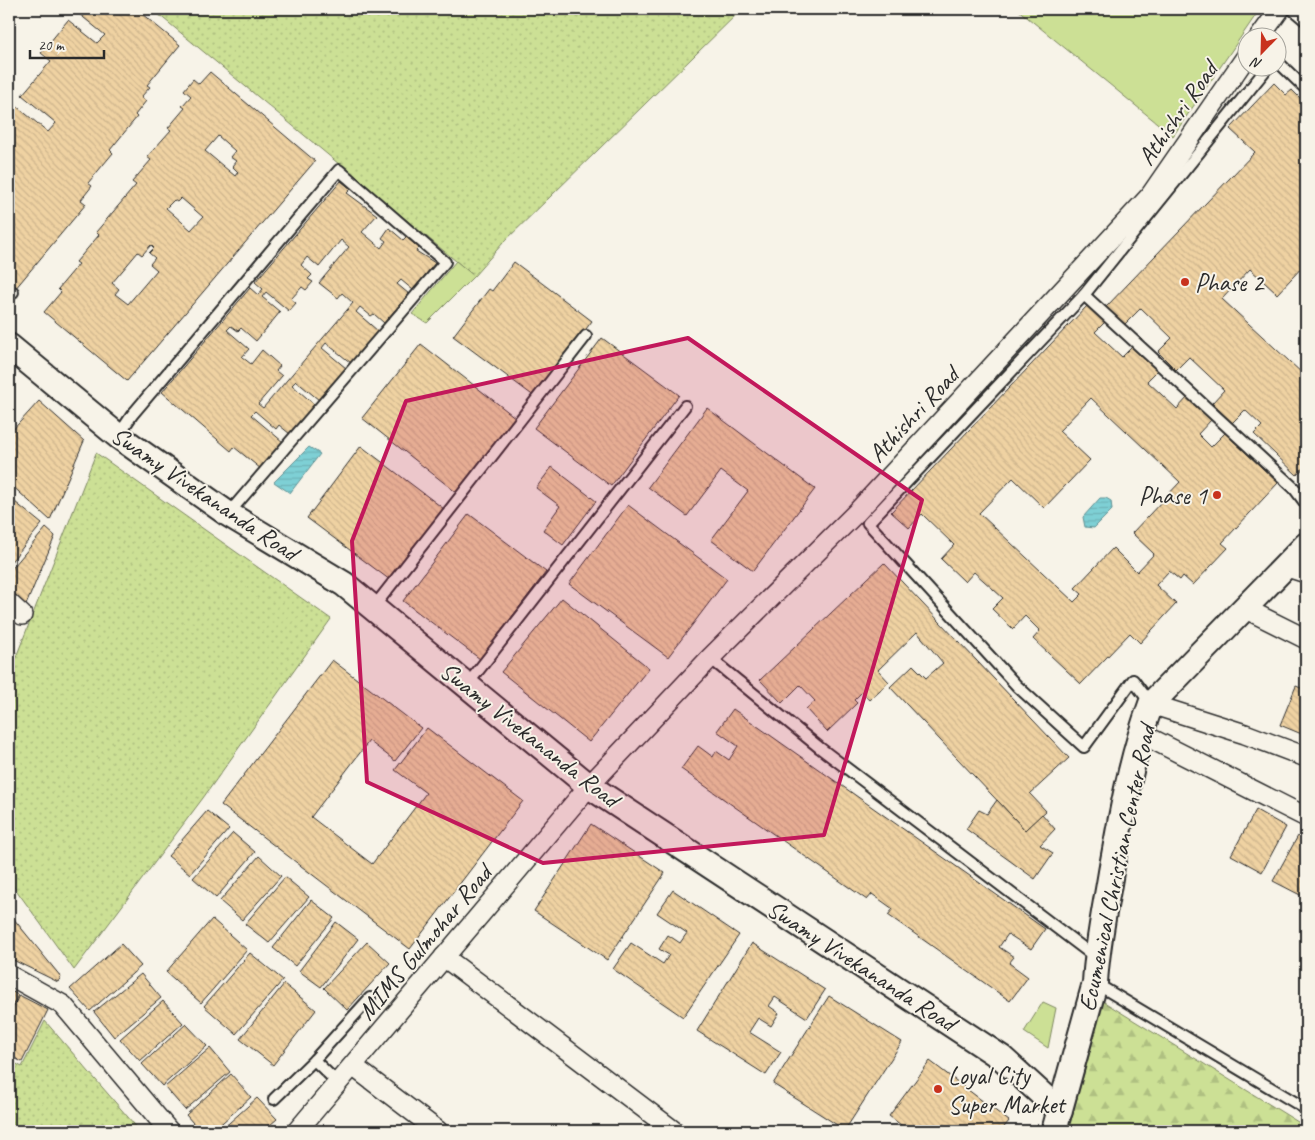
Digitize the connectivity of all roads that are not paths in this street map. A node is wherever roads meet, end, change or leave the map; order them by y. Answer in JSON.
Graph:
{"nodes":[{"id":1,"x":1280,"y":9,"type":"edge"},
{"id":2,"x":1292,"y":9,"type":"edge"},
{"id":3,"x":1306,"y":21,"type":"edge"},
{"id":4,"x":1266,"y":28,"type":"edge"},
{"id":5,"x":1238,"y":68,"type":"edge"},
{"id":6,"x":1288,"y":72,"type":"edge"},
{"id":7,"x":1259,"y":78,"type":"edge"},
{"id":8,"x":1306,"y":89,"type":"edge"},
{"id":9,"x":1084,"y":295,"type":"junction"},
{"id":10,"x":586,"y":336,"type":"dead end"},
{"id":11,"x":9,"y":346,"type":"edge"},
{"id":12,"x":685,"y":406,"type":"dead end"},
{"id":13,"x":118,"y":436,"type":"junction"},
{"id":14,"x":1306,"y":504,"type":"edge"},
{"id":15,"x":228,"y":514,"type":"junction"},
{"id":16,"x":1306,"y":545,"type":"edge"},
{"id":17,"x":1295,"y":569,"type":"edge"},
{"id":18,"x":374,"y":608,"type":"junction"},
{"id":19,"x":1244,"y":608,"type":"junction"},
{"id":20,"x":1306,"y":639,"type":"edge"},
{"id":21,"x":710,"y":658,"type":"junction"},
{"id":22,"x":467,"y":685,"type":"junction"},
{"id":23,"x":1151,"y":704,"type":"junction"},
{"id":24,"x":1140,"y":733,"type":"junction"},
{"id":25,"x":1306,"y":758,"type":"edge"},
{"id":26,"x":589,"y":786,"type":"junction"},
{"id":27,"x":1306,"y":818,"type":"edge"},
{"id":28,"x":444,"y":957,"type":"junction"},
{"id":29,"x":1096,"y":958,"type":"junction"},
{"id":30,"x":9,"y":975,"type":"edge"},
{"id":31,"x":1095,"y":983,"type":"junction"},
{"id":32,"x":370,"y":998,"type":"dead end"},
{"id":33,"x":314,"y":1060,"type":"junction"},
{"id":34,"x":352,"y":1066,"type":"junction"},
{"id":35,"x":338,"y":1083,"type":"junction"},
{"id":36,"x":274,"y":1099,"type":"dead end"},
{"id":37,"x":1306,"y":1109,"type":"edge"},
{"id":38,"x":1057,"y":1121,"type":"edge"},
{"id":39,"x":169,"y":1131,"type":"edge"},
{"id":40,"x":297,"y":1131,"type":"edge"},
{"id":41,"x":438,"y":1131,"type":"edge"},
{"id":42,"x":674,"y":1131,"type":"edge"}],
"edges":[{"from":1,"to":4,"type":"street"},
{"from":2,"to":3,"type":"lane"},
{"from":5,"to":21,"type":"street","name":"Athishri Road"},
{"from":6,"to":8,"type":"lane"},
{"from":7,"to":9,"type":"lane"},
{"from":9,"to":14,"type":"lane"},
{"from":9,"to":23,"type":"lane"},
{"from":10,"to":18,"type":"lane"},
{"from":11,"to":13,"type":"street","name":"Swamy Vivekananda Road"},
{"from":12,"to":22,"type":"lane"},
{"from":13,"to":15,"type":"street","name":"Swamy Vivekananda Road"},
{"from":13,"to":15,"type":"lane"},
{"from":15,"to":18,"type":"street","name":"Swamy Vivekananda Road"},
{"from":16,"to":17,"type":"street","name":"Ecumenical Christian Center Road"},
{"from":17,"to":19,"type":"street","name":"Ecumenical Christian Center Road"},
{"from":18,"to":22,"type":"street","name":"Swamy Vivekananda Road"},
{"from":19,"to":20,"type":"street"},
{"from":19,"to":23,"type":"street","name":"Ecumenical Christian Center Road"},
{"from":21,"to":26,"type":"street","name":"Athishri Road"},
{"from":21,"to":29,"type":"lane"},
{"from":22,"to":26,"type":"street","name":"Swamy Vivekananda Road"},
{"from":23,"to":24,"type":"street","name":"Ecumenical Christian Center Road"},
{"from":23,"to":25,"type":"street"},
{"from":24,"to":27,"type":"street"},
{"from":24,"to":29,"type":"street","name":"Ecumenical Christian Center Road"},
{"from":26,"to":28,"type":"street","name":"MIMS Gulmohar Road"},
{"from":26,"to":38,"type":"street","name":"Swamy Vivekananda Road"},
{"from":28,"to":34,"type":"street","name":"MIMS Gulmohar Road"},
{"from":28,"to":42,"type":"street"},
{"from":29,"to":31,"type":"street","name":"Ecumenical Christian Center Road"},
{"from":30,"to":39,"type":"street"},
{"from":31,"to":37,"type":"lane"},
{"from":31,"to":38,"type":"street","name":"Ecumenical Christian Center Road"},
{"from":32,"to":33,"type":"lane"},
{"from":33,"to":35,"type":"lane"},
{"from":33,"to":36,"type":"lane"},
{"from":34,"to":35,"type":"street","name":"MIMS Gulmohar Road"},
{"from":34,"to":41,"type":"street"},
{"from":35,"to":40,"type":"street","name":"MIMS Gulmohar Road"}]}
